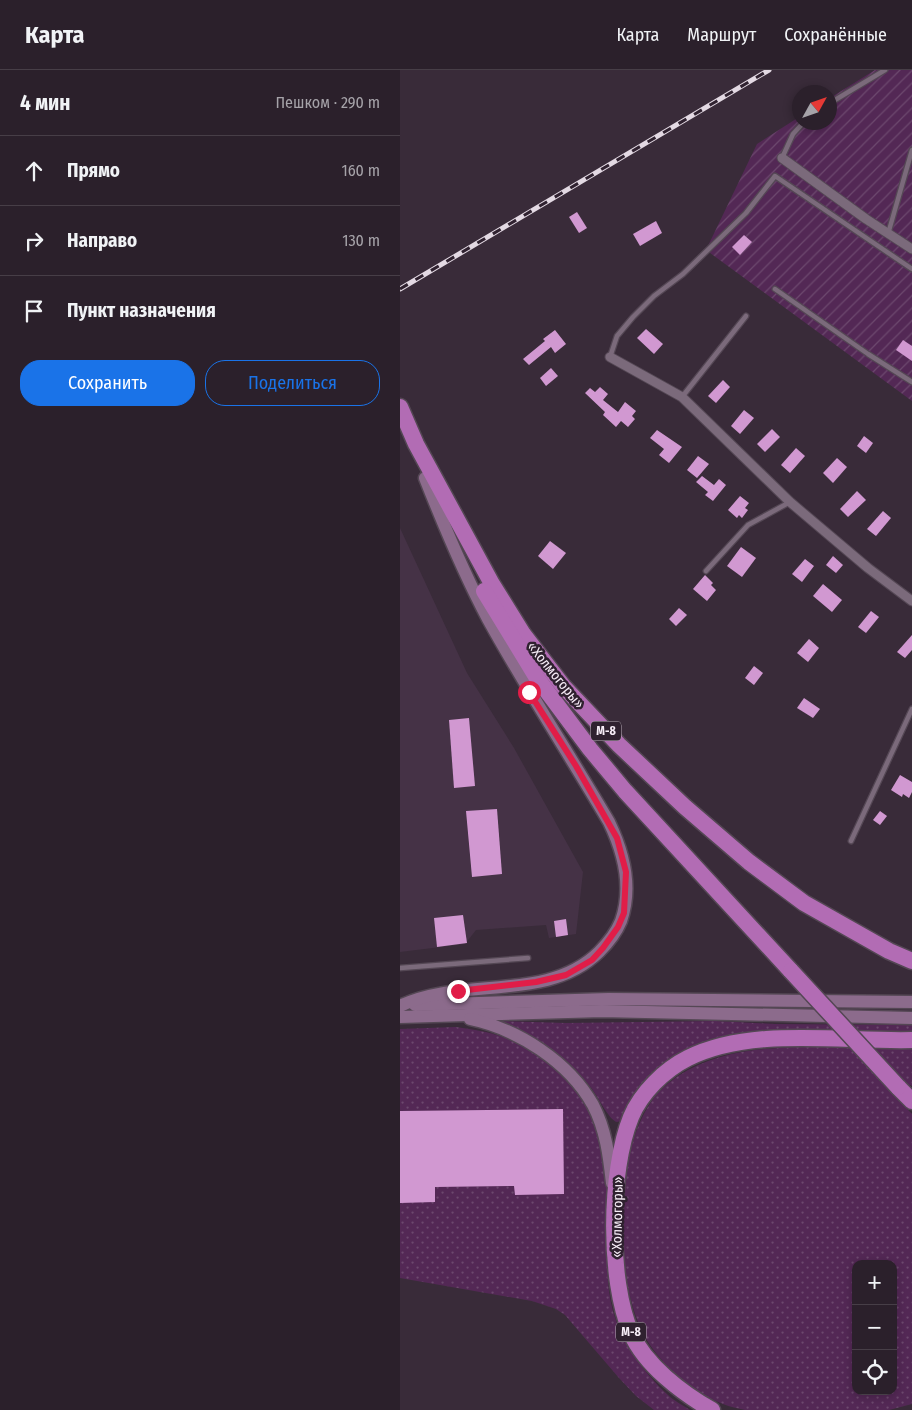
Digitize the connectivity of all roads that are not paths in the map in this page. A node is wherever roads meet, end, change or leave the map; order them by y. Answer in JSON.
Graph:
{"nodes":[{"id":1,"x":885,"y":70,"type":"edge"},
{"id":2,"x":837,"y":99,"type":"edge"},
{"id":3,"x":797,"y":130,"type":"edge"},
{"id":4,"x":912,"y":150,"type":"edge"},
{"id":5,"x":782,"y":158,"type":"joint"},
{"id":6,"x":888,"y":234,"type":"junction"},
{"id":7,"x":912,"y":249,"type":"edge"},
{"id":8,"x":912,"y":269,"type":"edge"},
{"id":9,"x":774,"y":289,"type":"dead end"},
{"id":10,"x":746,"y":316,"type":"dead end"},
{"id":11,"x":610,"y":357,"type":"joint"},
{"id":12,"x":912,"y":382,"type":"edge"},
{"id":13,"x":682,"y":397,"type":"junction"},
{"id":14,"x":400,"y":407,"type":"edge"},
{"id":15,"x":400,"y":416,"type":"edge"},
{"id":16,"x":425,"y":478,"type":"junction"},
{"id":17,"x":790,"y":502,"type":"junction"},
{"id":18,"x":706,"y":571,"type":"dead end"},
{"id":19,"x":912,"y":601,"type":"edge"},
{"id":20,"x":912,"y":709,"type":"edge"},
{"id":21,"x":851,"y":841,"type":"dead end"},
{"id":22,"x":528,"y":958,"type":"dead end"},
{"id":23,"x":912,"y":961,"type":"edge"},
{"id":24,"x":400,"y":968,"type":"edge"},
{"id":25,"x":912,"y":1002,"type":"edge"},
{"id":26,"x":400,"y":1006,"type":"edge"},
{"id":27,"x":450,"y":1015,"type":"junction"},
{"id":28,"x":400,"y":1017,"type":"edge"},
{"id":29,"x":912,"y":1018,"type":"edge"},
{"id":30,"x":912,"y":1040,"type":"edge"},
{"id":31,"x":912,"y":1101,"type":"edge"},
{"id":32,"x":615,"y":1220,"type":"junction"},
{"id":33,"x":712,"y":1410,"type":"edge"}],
"edges":[{"from":1,"to":2,"type":"lane"},
{"from":3,"to":5,"type":"lane"},
{"from":4,"to":6,"type":"lane"},
{"from":5,"to":6,"type":"street"},
{"from":6,"to":7,"type":"street"},
{"from":8,"to":11,"type":"lane"},
{"from":9,"to":12,"type":"lane"},
{"from":10,"to":13,"type":"lane"},
{"from":11,"to":13,"type":"street"},
{"from":13,"to":17,"type":"street"},
{"from":14,"to":23,"type":"highway","name":"«Холмогоры»","number":"М-8"},
{"from":15,"to":16,"type":"highway","name":"«Холмогоры»","number":"М-8"},
{"from":16,"to":26,"type":"main road","number":"М-8"},
{"from":16,"to":31,"type":"highway","name":"«Холмогоры»","number":"М-8","bridge":true},
{"from":17,"to":18,"type":"lane"},
{"from":17,"to":19,"type":"street"},
{"from":20,"to":21,"type":"lane"},
{"from":22,"to":24,"type":"lane"},
{"from":25,"to":26,"type":"main road","number":"М-8"},
{"from":27,"to":28,"type":"main road","number":"М-8"},
{"from":27,"to":29,"type":"main road","number":"М-8"},
{"from":27,"to":32,"type":"main road","number":"М-8"},
{"from":30,"to":32,"type":"highway","name":"«Холмогоры»","number":"М-8"},
{"from":32,"to":33,"type":"highway","name":"«Холмогоры»","number":"М-8"}]}
